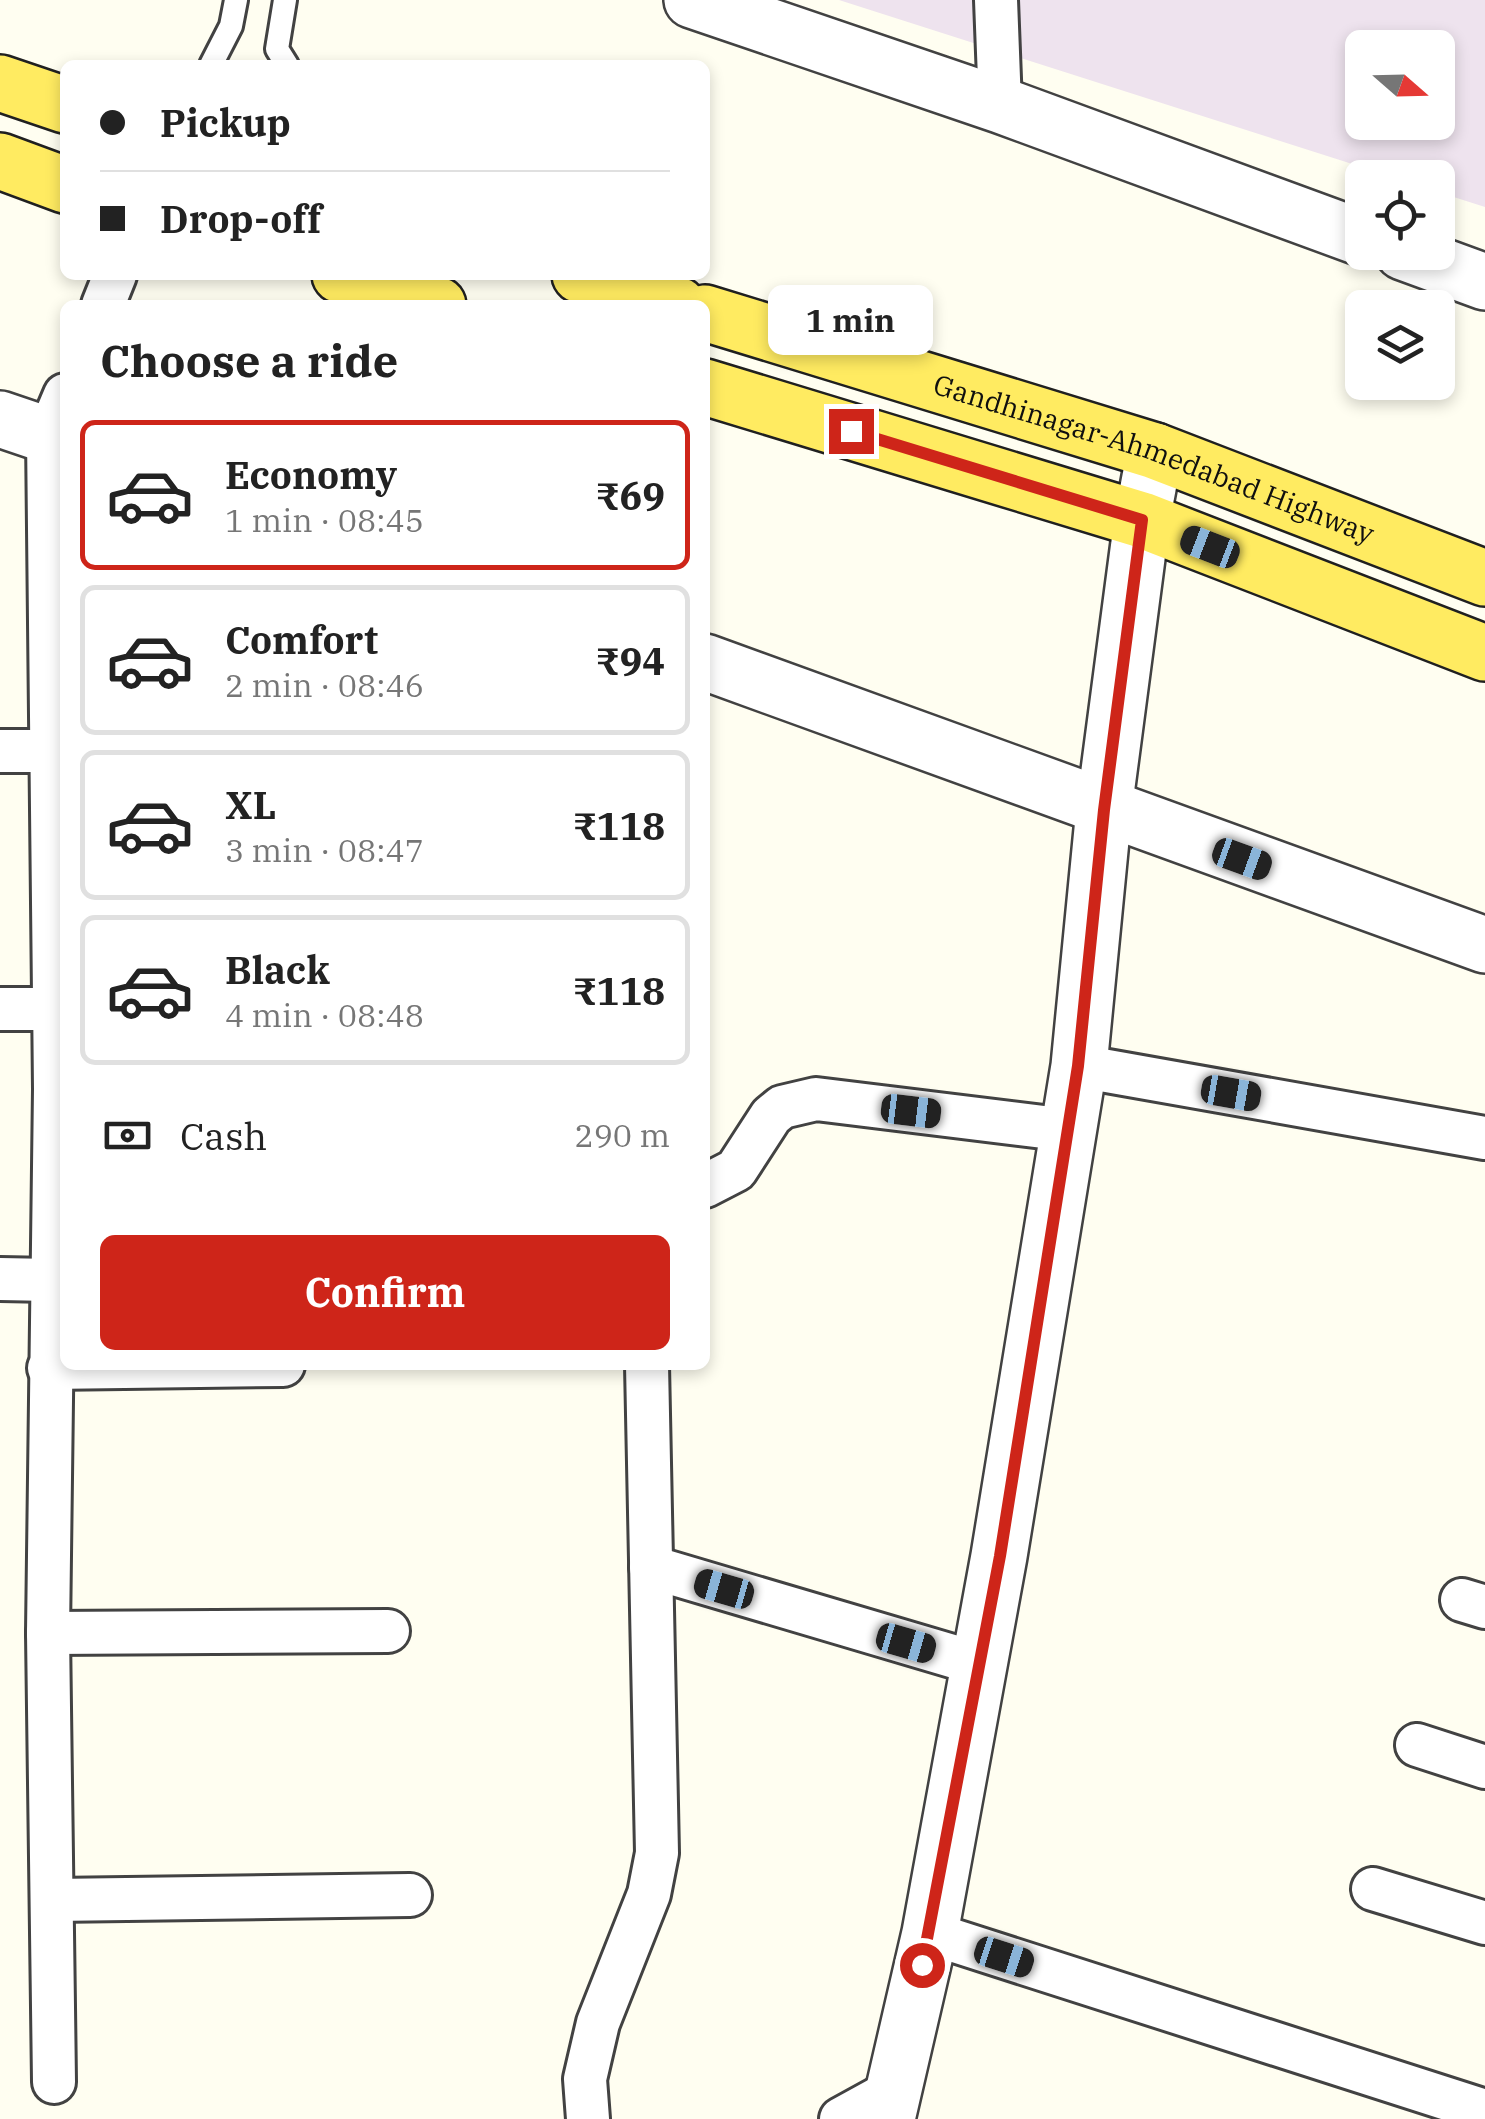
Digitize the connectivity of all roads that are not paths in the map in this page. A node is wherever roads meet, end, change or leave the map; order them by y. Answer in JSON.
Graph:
{"nodes":[{"id":1,"x":236,"y":0,"type":"edge"},
{"id":2,"x":285,"y":0,"type":"edge"},
{"id":3,"x":692,"y":0,"type":"edge"},
{"id":4,"x":996,"y":0,"type":"edge"},
{"id":5,"x":214,"y":60,"type":"edge"},
{"id":6,"x":284,"y":60,"type":"edge"},
{"id":7,"x":0,"y":83,"type":"edge"},
{"id":8,"x":60,"y":103,"type":"edge"},
{"id":9,"x":1000,"y":105,"type":"junction"},
{"id":10,"x":0,"y":161,"type":"edge"},
{"id":11,"x":60,"y":184,"type":"edge"},
{"id":12,"x":1345,"y":232,"type":"edge"},
{"id":13,"x":1452,"y":270,"type":"edge"},
{"id":14,"x":356,"y":280,"type":"edge"},
{"id":15,"x":596,"y":280,"type":"edge"},
{"id":16,"x":1485,"y":282,"type":"edge"},
{"id":17,"x":422,"y":300,"type":"edge"},
{"id":18,"x":662,"y":300,"type":"edge"},
{"id":19,"x":710,"y":316,"type":"edge"},
{"id":20,"x":710,"y":389,"type":"edge"},
{"id":21,"x":45,"y":423,"type":"edge"},
{"id":22,"x":1155,"y":452,"type":"junction"},
{"id":23,"x":1142,"y":520,"type":"junction"},
{"id":24,"x":1485,"y":578,"type":"edge"},
{"id":25,"x":1485,"y":653,"type":"edge"},
{"id":26,"x":710,"y":664,"type":"edge"},
{"id":27,"x":0,"y":751,"type":"edge"},
{"id":28,"x":52,"y":751,"type":"junction"},
{"id":29,"x":1104,"y":810,"type":"junction"},
{"id":30,"x":59,"y":833,"type":"edge"},
{"id":31,"x":1485,"y":946,"type":"edge"},
{"id":32,"x":0,"y":1009,"type":"edge"},
{"id":33,"x":54,"y":1009,"type":"junction"},
{"id":34,"x":1078,"y":1066,"type":"junction"},
{"id":35,"x":60,"y":1089,"type":"edge"},
{"id":36,"x":1068,"y":1130,"type":"junction"},
{"id":37,"x":1485,"y":1138,"type":"edge"},
{"id":38,"x":710,"y":1183,"type":"edge"},
{"id":39,"x":0,"y":1278,"type":"edge"},
{"id":40,"x":50,"y":1280,"type":"junction"},
{"id":41,"x":49,"y":1368,"type":"junction"},
{"id":42,"x":60,"y":1368,"type":"edge"},
{"id":43,"x":648,"y":1370,"type":"edge"},
{"id":44,"x":652,"y":1567,"type":"junction"},
{"id":45,"x":388,"y":1631,"type":"dead end"},
{"id":46,"x":48,"y":1632,"type":"junction"},
{"id":47,"x":979,"y":1664,"type":"junction"},
{"id":48,"x":1417,"y":1745,"type":"dead end"},
{"id":49,"x":1485,"y":1767,"type":"edge"},
{"id":50,"x":1373,"y":1888,"type":"dead end"},
{"id":51,"x":410,"y":1896,"type":"dead end"},
{"id":52,"x":53,"y":1900,"type":"junction"},
{"id":53,"x":1485,"y":1923,"type":"edge"},
{"id":54,"x":930,"y":1933,"type":"junction"},
{"id":55,"x":54,"y":2082,"type":"dead end"},
{"id":56,"x":890,"y":2105,"type":"edge"},
{"id":57,"x":1484,"y":2106,"type":"edge"},
{"id":58,"x":588,"y":2119,"type":"edge"},
{"id":59,"x":841,"y":2119,"type":"edge"}],
"edges":[{"from":1,"to":5,"type":"lane"},
{"from":2,"to":6,"type":"lane"},
{"from":3,"to":9,"type":"street"},
{"from":4,"to":9,"type":"street"},
{"from":7,"to":8,"type":"main road"},
{"from":9,"to":12,"type":"street"},
{"from":10,"to":11,"type":"main road"},
{"from":13,"to":16,"type":"street"},
{"from":14,"to":17,"type":"main road"},
{"from":15,"to":18,"type":"main road"},
{"from":19,"to":22,"type":"main road","name":"Gandhinagar-Ahmedabad Highway"},
{"from":20,"to":23,"type":"main road"},
{"from":21,"to":28,"type":"street"},
{"from":22,"to":23,"type":"street"},
{"from":22,"to":24,"type":"main road","name":"Gandhinagar-Ahmedabad Highway"},
{"from":23,"to":25,"type":"main road"},
{"from":23,"to":29,"type":"street"},
{"from":26,"to":29,"type":"street"},
{"from":27,"to":28,"type":"street"},
{"from":28,"to":30,"type":"street"},
{"from":29,"to":31,"type":"street"},
{"from":29,"to":34,"type":"street"},
{"from":30,"to":33,"type":"street"},
{"from":32,"to":33,"type":"street"},
{"from":33,"to":35,"type":"street"},
{"from":34,"to":36,"type":"street"},
{"from":34,"to":37,"type":"street"},
{"from":35,"to":40,"type":"street"},
{"from":36,"to":38,"type":"street"},
{"from":36,"to":47,"type":"street"},
{"from":39,"to":40,"type":"street"},
{"from":40,"to":41,"type":"street"},
{"from":41,"to":42,"type":"street"},
{"from":41,"to":46,"type":"street"},
{"from":43,"to":44,"type":"street"},
{"from":44,"to":47,"type":"street"},
{"from":44,"to":58,"type":"street"},
{"from":45,"to":46,"type":"street"},
{"from":46,"to":52,"type":"street"},
{"from":47,"to":54,"type":"street"},
{"from":48,"to":49,"type":"street"},
{"from":50,"to":53,"type":"street"},
{"from":51,"to":52,"type":"street"},
{"from":52,"to":55,"type":"street"},
{"from":54,"to":56,"type":"street"},
{"from":54,"to":57,"type":"street"},
{"from":56,"to":59,"type":"street"}]}
